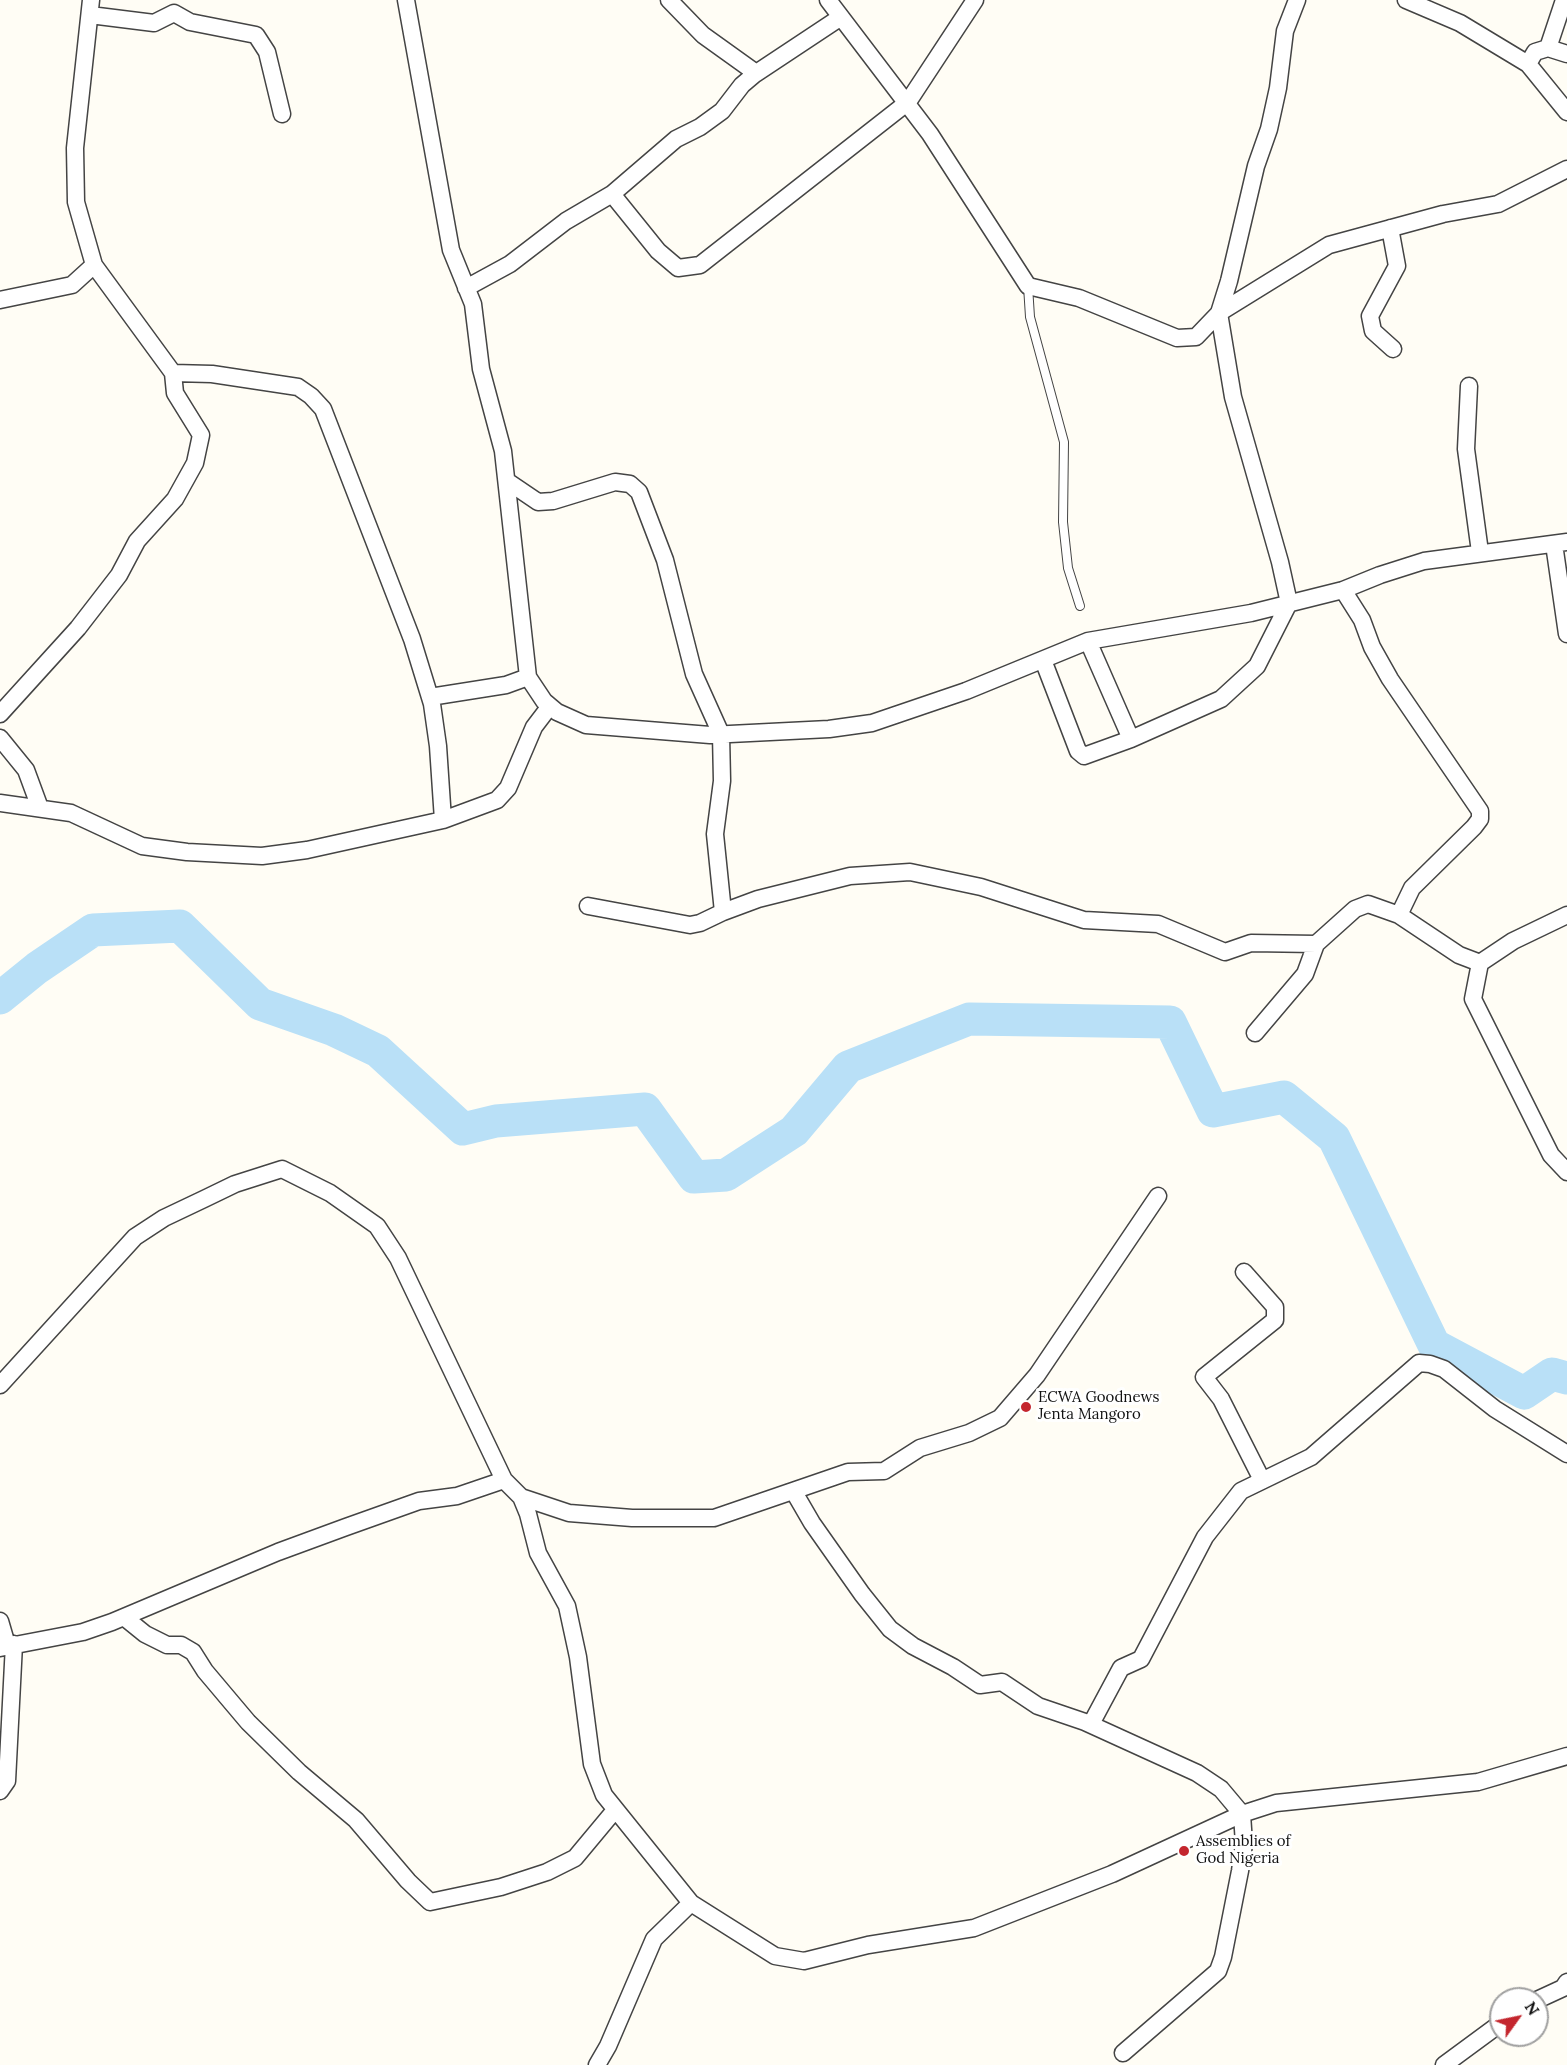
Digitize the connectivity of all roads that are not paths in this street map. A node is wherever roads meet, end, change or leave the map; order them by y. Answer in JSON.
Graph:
{"nodes":[{"id":1,"x":406,"y":0,"type":"edge"},
{"id":2,"x":669,"y":0,"type":"edge"},
{"id":3,"x":828,"y":0,"type":"edge"},
{"id":4,"x":975,"y":0,"type":"edge"},
{"id":5,"x":1297,"y":0,"type":"edge"},
{"id":6,"x":1406,"y":0,"type":"edge"},
{"id":7,"x":1564,"y":0,"type":"edge"},
{"id":8,"x":90,"y":7,"type":"edge"},
{"id":9,"x":841,"y":17,"type":"junction"},
{"id":10,"x":1548,"y":48,"type":"junction"},
{"id":11,"x":1567,"y":54,"type":"edge"},
{"id":12,"x":1528,"y":64,"type":"junction"},
{"id":13,"x":756,"y":73,"type":"junction"},
{"id":14,"x":908,"y":102,"type":"junction"},
{"id":15,"x":1567,"y":112,"type":"edge"},
{"id":16,"x":282,"y":114,"type":"dead end"},
{"id":17,"x":1567,"y":169,"type":"edge"},
{"id":18,"x":612,"y":194,"type":"junction"},
{"id":19,"x":1390,"y":228,"type":"junction"},
{"id":20,"x":94,"y":265,"type":"junction"},
{"id":21,"x":1028,"y":286,"type":"junction"},
{"id":22,"x":466,"y":288,"type":"junction"},
{"id":23,"x":0,"y":300,"type":"edge"},
{"id":24,"x":1219,"y":313,"type":"junction"},
{"id":25,"x":1393,"y":350,"type":"dead end"},
{"id":26,"x":173,"y":373,"type":"junction"},
{"id":27,"x":1469,"y":386,"type":"dead end"},
{"id":28,"x":507,"y":481,"type":"junction"},
{"id":29,"x":1560,"y":543,"type":"edge"},
{"id":30,"x":1480,"y":552,"type":"junction"},
{"id":31,"x":1343,"y":590,"type":"junction"},
{"id":32,"x":1289,"y":603,"type":"junction"},
{"id":33,"x":1080,"y":606,"type":"dead end"},
{"id":34,"x":1567,"y":634,"type":"edge"},
{"id":35,"x":1088,"y":641,"type":"junction"},
{"id":36,"x":1042,"y":660,"type":"junction"},
{"id":37,"x":528,"y":677,"type":"junction"},
{"id":38,"x":430,"y":697,"type":"junction"},
{"id":39,"x":550,"y":706,"type":"junction"},
{"id":40,"x":0,"y":714,"type":"edge"},
{"id":41,"x":721,"y":734,"type":"junction"},
{"id":42,"x":0,"y":738,"type":"edge"},
{"id":43,"x":1131,"y":739,"type":"junction"},
{"id":44,"x":0,"y":803,"type":"edge"},
{"id":45,"x":39,"y":808,"type":"junction"},
{"id":46,"x":443,"y":820,"type":"junction"},
{"id":47,"x":588,"y":906,"type":"dead end"},
{"id":48,"x":723,"y":912,"type":"junction"},
{"id":49,"x":1399,"y":915,"type":"junction"},
{"id":50,"x":1567,"y":915,"type":"edge"},
{"id":51,"x":1316,"y":944,"type":"junction"},
{"id":52,"x":1480,"y":963,"type":"junction"},
{"id":53,"x":1255,"y":1033,"type":"dead end"},
{"id":54,"x":1567,"y":1172,"type":"edge"},
{"id":55,"x":1158,"y":1196,"type":"dead end"},
{"id":56,"x":1245,"y":1272,"type":"dead end"},
{"id":57,"x":0,"y":1385,"type":"edge"},
{"id":58,"x":1567,"y":1454,"type":"edge"},
{"id":59,"x":504,"y":1480,"type":"junction"},
{"id":60,"x":1262,"y":1480,"type":"junction"},
{"id":61,"x":794,"y":1492,"type":"junction"},
{"id":62,"x":521,"y":1497,"type":"junction"},
{"id":63,"x":124,"y":1617,"type":"junction"},
{"id":64,"x":0,"y":1621,"type":"edge"},
{"id":65,"x":7,"y":1646,"type":"edge"},
{"id":66,"x":1091,"y":1724,"type":"junction"},
{"id":67,"x":1567,"y":1755,"type":"edge"},
{"id":68,"x":0,"y":1791,"type":"edge"},
{"id":69,"x":615,"y":1810,"type":"junction"},
{"id":70,"x":1242,"y":1814,"type":"junction"},
{"id":71,"x":691,"y":1903,"type":"junction"},
{"id":72,"x":1567,"y":1982,"type":"edge"},
{"id":73,"x":1549,"y":1994,"type":"edge"},
{"id":74,"x":1489,"y":2032,"type":"edge"},
{"id":75,"x":1123,"y":2053,"type":"dead end"},
{"id":76,"x":597,"y":2065,"type":"edge"},
{"id":77,"x":1444,"y":2065,"type":"edge"}],
"edges":[{"from":1,"to":22,"type":"street"},
{"from":2,"to":13,"type":"street"},
{"from":3,"to":9,"type":"street"},
{"from":4,"to":14,"type":"street"},
{"from":5,"to":24,"type":"street"},
{"from":6,"to":12,"type":"street"},
{"from":7,"to":10,"type":"street"},
{"from":8,"to":16,"type":"street"},
{"from":8,"to":20,"type":"street"},
{"from":9,"to":13,"type":"street"},
{"from":9,"to":14,"type":"street"},
{"from":10,"to":11,"type":"street"},
{"from":10,"to":12,"type":"street"},
{"from":12,"to":15,"type":"street"},
{"from":13,"to":18,"type":"street"},
{"from":14,"to":18,"type":"street"},
{"from":14,"to":21,"type":"street"},
{"from":17,"to":19,"type":"street"},
{"from":18,"to":22,"type":"street"},
{"from":19,"to":24,"type":"street"},
{"from":19,"to":25,"type":"street"},
{"from":20,"to":23,"type":"street"},
{"from":20,"to":26,"type":"street"},
{"from":21,"to":24,"type":"street"},
{"from":21,"to":33,"type":"lane"},
{"from":22,"to":28,"type":"street"},
{"from":24,"to":32,"type":"street"},
{"from":26,"to":38,"type":"street"},
{"from":26,"to":40,"type":"street"},
{"from":27,"to":30,"type":"street"},
{"from":28,"to":37,"type":"street"},
{"from":28,"to":41,"type":"street"},
{"from":29,"to":30,"type":"street"},
{"from":29,"to":34,"type":"street"},
{"from":30,"to":31,"type":"street"},
{"from":31,"to":32,"type":"street"},
{"from":31,"to":49,"type":"street"},
{"from":32,"to":35,"type":"street"},
{"from":32,"to":43,"type":"street"},
{"from":35,"to":36,"type":"street"},
{"from":35,"to":43,"type":"street"},
{"from":36,"to":41,"type":"street"},
{"from":36,"to":43,"type":"street"},
{"from":37,"to":38,"type":"street"},
{"from":37,"to":39,"type":"street"},
{"from":38,"to":46,"type":"street"},
{"from":39,"to":41,"type":"street"},
{"from":39,"to":46,"type":"street"},
{"from":41,"to":48,"type":"street"},
{"from":42,"to":45,"type":"street"},
{"from":44,"to":45,"type":"street"},
{"from":45,"to":46,"type":"street"},
{"from":47,"to":48,"type":"street"},
{"from":48,"to":51,"type":"street"},
{"from":49,"to":51,"type":"street"},
{"from":49,"to":52,"type":"street"},
{"from":50,"to":52,"type":"street"},
{"from":51,"to":53,"type":"street"},
{"from":52,"to":54,"type":"street"},
{"from":55,"to":61,"type":"street"},
{"from":56,"to":60,"type":"street"},
{"from":57,"to":59,"type":"street"},
{"from":58,"to":60,"type":"street"},
{"from":59,"to":62,"type":"street"},
{"from":59,"to":63,"type":"street"},
{"from":60,"to":66,"type":"street"},
{"from":61,"to":62,"type":"street"},
{"from":61,"to":66,"type":"street"},
{"from":62,"to":69,"type":"street"},
{"from":63,"to":65,"type":"street"},
{"from":63,"to":69,"type":"street"},
{"from":64,"to":65,"type":"street"},
{"from":65,"to":68,"type":"street"},
{"from":66,"to":70,"type":"street"},
{"from":67,"to":70,"type":"street"},
{"from":69,"to":71,"type":"street"},
{"from":70,"to":71,"type":"street"},
{"from":70,"to":75,"type":"street"},
{"from":71,"to":76,"type":"street"},
{"from":72,"to":73,"type":"street"},
{"from":74,"to":77,"type":"street"}]}
